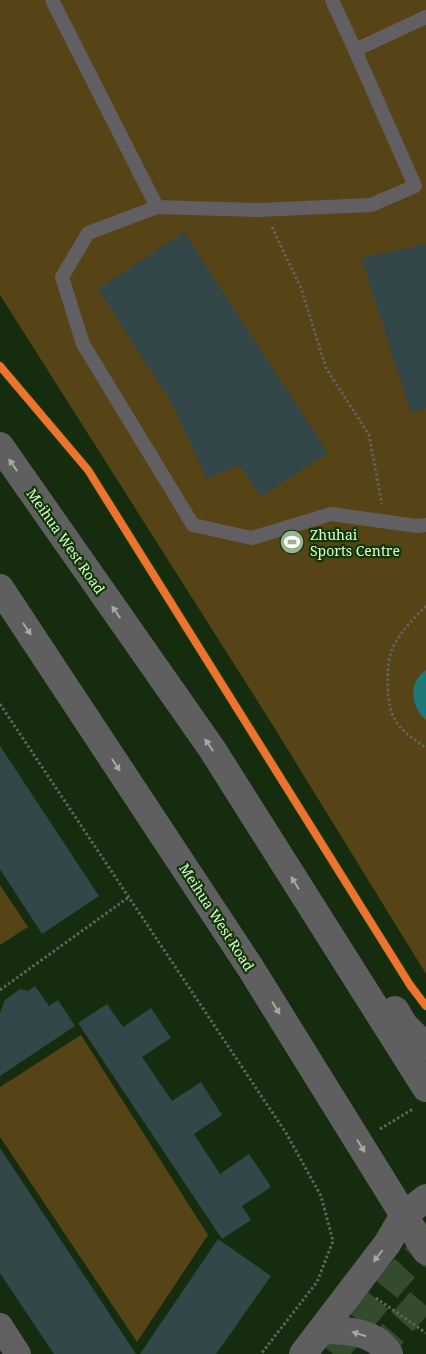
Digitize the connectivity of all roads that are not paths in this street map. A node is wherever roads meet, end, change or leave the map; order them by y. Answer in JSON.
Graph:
{"nodes":[{"id":1,"x":52,"y":0,"type":"edge"},
{"id":2,"x":332,"y":0,"type":"edge"},
{"id":3,"x":426,"y":17,"type":"edge"},
{"id":4,"x":355,"y":50,"type":"junction"},
{"id":5,"x":157,"y":207,"type":"junction"},
{"id":6,"x":0,"y":446,"type":"edge"},
{"id":7,"x":426,"y":525,"type":"edge"},
{"id":8,"x":0,"y":588,"type":"edge"},
{"id":9,"x":321,"y":924,"type":"junction"},
{"id":10,"x":426,"y":1047,"type":"edge"},
{"id":11,"x":422,"y":1097,"type":"edge"},
{"id":12,"x":426,"y":1198,"type":"edge"},
{"id":13,"x":404,"y":1216,"type":"junction"},
{"id":14,"x":426,"y":1250,"type":"edge"},
{"id":15,"x":0,"y":1326,"type":"edge"},
{"id":16,"x":322,"y":1330,"type":"junction"},
{"id":17,"x":18,"y":1354,"type":"edge"},
{"id":18,"x":303,"y":1354,"type":"edge"},
{"id":19,"x":389,"y":1354,"type":"edge"}],
"edges":[{"from":1,"to":5,"type":"lane"},
{"from":2,"to":4,"type":"lane"},
{"from":3,"to":4,"type":"lane"},
{"from":4,"to":5,"type":"lane"},
{"from":5,"to":7,"type":"lane"},
{"from":9,"to":6,"type":"main road","name":"Meihua West Road","one_way":true},
{"from":8,"to":13,"type":"main road","name":"Meihua West Road","one_way":true},
{"from":9,"to":10,"type":"main road"},
{"from":9,"to":11,"type":"main road","name":"Meihua West Road"},
{"from":12,"to":13,"type":"main road"},
{"from":13,"to":14,"type":"main road","name":"Meihua West Road"},
{"from":13,"to":16,"type":"main road","one_way":true},
{"from":15,"to":17,"type":"street"},
{"from":16,"to":18,"type":"main road"},
{"from":19,"to":16,"type":"main road","one_way":true}]}
